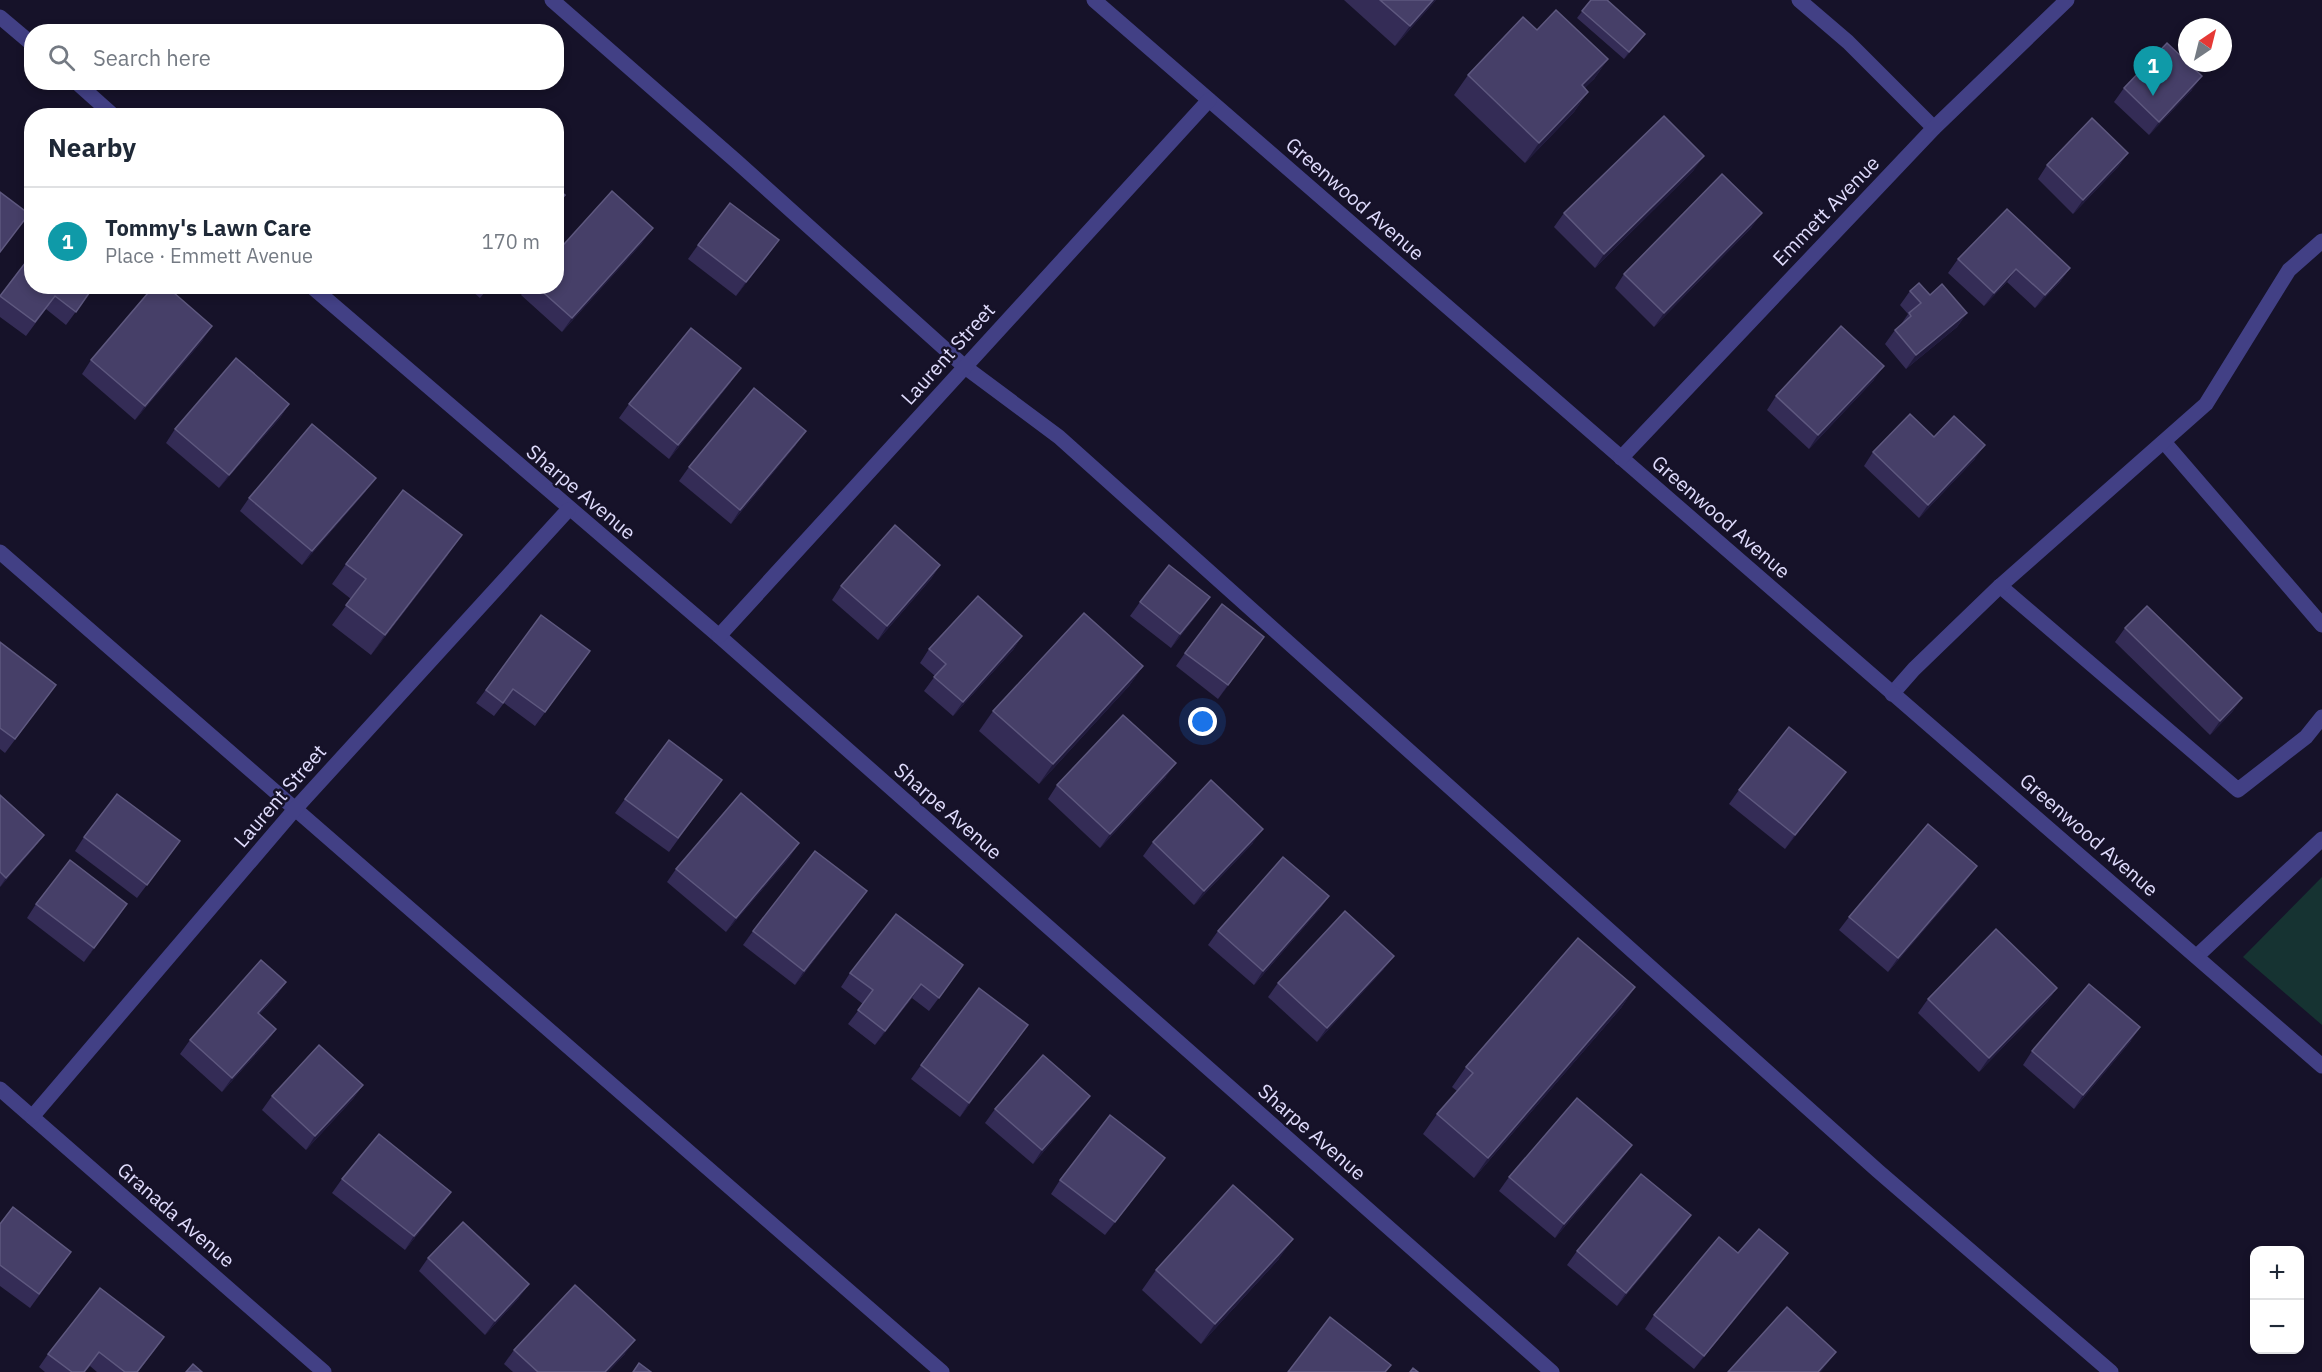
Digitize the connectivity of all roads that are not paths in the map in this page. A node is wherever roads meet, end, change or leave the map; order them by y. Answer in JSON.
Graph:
{"nodes":[{"id":1,"x":552,"y":0,"type":"edge"},
{"id":2,"x":1094,"y":0,"type":"edge"},
{"id":3,"x":1799,"y":0,"type":"edge"},
{"id":4,"x":2067,"y":0,"type":"edge"},
{"id":5,"x":0,"y":17,"type":"edge"},
{"id":6,"x":24,"y":37,"type":"edge"},
{"id":7,"x":85,"y":90,"type":"edge"},
{"id":8,"x":1209,"y":100,"type":"junction"},
{"id":9,"x":105,"y":108,"type":"edge"},
{"id":10,"x":1934,"y":128,"type":"junction"},
{"id":11,"x":2322,"y":241,"type":"edge"},
{"id":12,"x":320,"y":294,"type":"edge"},
{"id":13,"x":964,"y":367,"type":"junction"},
{"id":14,"x":2164,"y":442,"type":"junction"},
{"id":15,"x":1621,"y":458,"type":"junction"},
{"id":16,"x":568,"y":510,"type":"junction"},
{"id":17,"x":0,"y":552,"type":"edge"},
{"id":18,"x":2000,"y":586,"type":"junction"},
{"id":19,"x":2322,"y":625,"type":"edge"},
{"id":20,"x":719,"y":636,"type":"junction"},
{"id":21,"x":1892,"y":694,"type":"junction"},
{"id":22,"x":2322,"y":717,"type":"edge"},
{"id":23,"x":296,"y":808,"type":"junction"},
{"id":24,"x":2322,"y":839,"type":"edge"},
{"id":25,"x":2197,"y":956,"type":"junction"},
{"id":26,"x":2322,"y":1066,"type":"edge"},
{"id":27,"x":0,"y":1089,"type":"edge"},
{"id":28,"x":32,"y":1117,"type":"junction"},
{"id":29,"x":324,"y":1372,"type":"edge"},
{"id":30,"x":942,"y":1372,"type":"edge"},
{"id":31,"x":1552,"y":1372,"type":"edge"},
{"id":32,"x":2111,"y":1372,"type":"edge"}],
"edges":[{"from":1,"to":13,"type":"street"},
{"from":2,"to":8,"type":"street","name":"Greenwood Avenue"},
{"from":3,"to":10,"type":"street"},
{"from":4,"to":10,"type":"street","name":"Emmett Avenue"},
{"from":5,"to":6,"type":"street"},
{"from":7,"to":9,"type":"street"},
{"from":8,"to":13,"type":"street","name":"Laurent Street"},
{"from":8,"to":15,"type":"street","name":"Greenwood Avenue"},
{"from":10,"to":15,"type":"street","name":"Emmett Avenue"},
{"from":11,"to":14,"type":"street"},
{"from":12,"to":16,"type":"street","name":"Sharpe Avenue"},
{"from":13,"to":20,"type":"street","name":"Laurent Street"},
{"from":13,"to":32,"type":"street"},
{"from":14,"to":18,"type":"street"},
{"from":14,"to":19,"type":"street"},
{"from":15,"to":21,"type":"street","name":"Greenwood Avenue"},
{"from":16,"to":20,"type":"street","name":"Sharpe Avenue"},
{"from":16,"to":23,"type":"street","name":"Laurent Street"},
{"from":17,"to":23,"type":"street"},
{"from":18,"to":21,"type":"street"},
{"from":18,"to":22,"type":"street"},
{"from":20,"to":31,"type":"street","name":"Sharpe Avenue"},
{"from":21,"to":25,"type":"street","name":"Greenwood Avenue"},
{"from":23,"to":28,"type":"street","name":"Laurent Street"},
{"from":23,"to":30,"type":"street"},
{"from":24,"to":25,"type":"street"},
{"from":25,"to":26,"type":"street","name":"Greenwood Avenue"},
{"from":27,"to":28,"type":"street","name":"Granada Avenue"},
{"from":28,"to":29,"type":"street","name":"Granada Avenue"}]}
